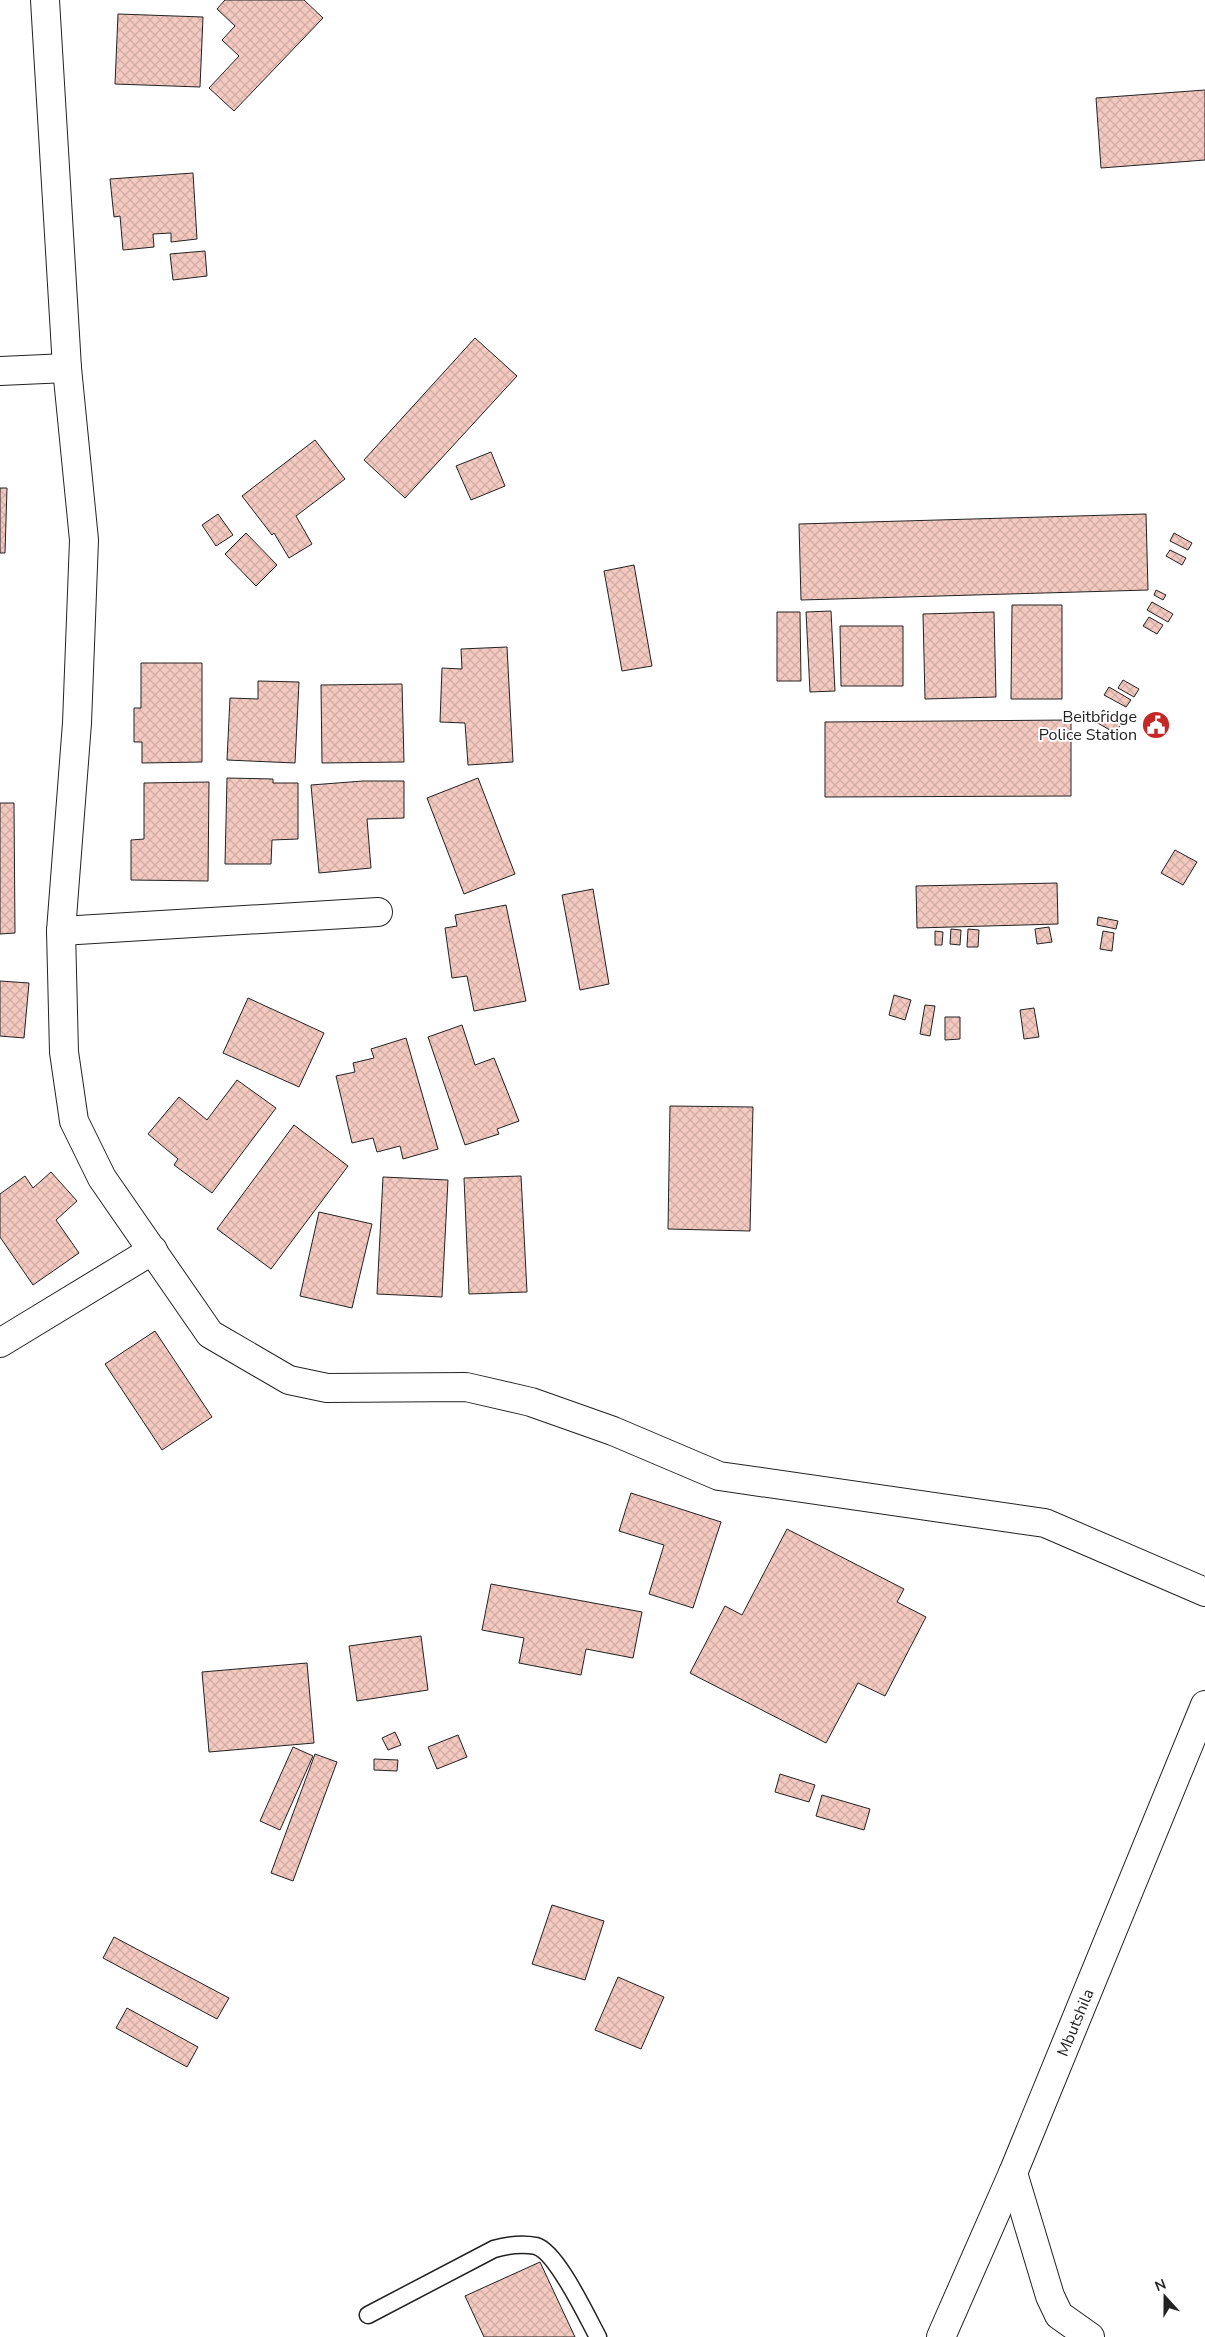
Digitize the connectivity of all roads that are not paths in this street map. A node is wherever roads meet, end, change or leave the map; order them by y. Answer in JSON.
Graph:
{"nodes":[{"id":1,"x":45,"y":0,"type":"edge"},
{"id":2,"x":67,"y":368,"type":"junction"},
{"id":3,"x":0,"y":371,"type":"edge"},
{"id":4,"x":378,"y":912,"type":"dead end"},
{"id":5,"x":60,"y":931,"type":"junction"},
{"id":6,"x":153,"y":1250,"type":"junction"},
{"id":7,"x":0,"y":1343,"type":"edge"},
{"id":8,"x":1205,"y":1592,"type":"edge"},
{"id":9,"x":1205,"y":1704,"type":"edge"},
{"id":10,"x":1013,"y":2173,"type":"junction"},
{"id":11,"x":368,"y":2315,"type":"dead end"},
{"id":12,"x":598,"y":2337,"type":"edge"},
{"id":13,"x":941,"y":2337,"type":"edge"},
{"id":14,"x":1090,"y":2337,"type":"edge"}],
"edges":[{"from":1,"to":2,"type":"street"},
{"from":2,"to":3,"type":"street"},
{"from":2,"to":5,"type":"street"},
{"from":4,"to":5,"type":"street"},
{"from":5,"to":6,"type":"street"},
{"from":6,"to":7,"type":"street"},
{"from":6,"to":8,"type":"street"},
{"from":9,"to":10,"type":"street","name":"Mbutshila"},
{"from":10,"to":13,"type":"street","name":"Mbutshila"},
{"from":10,"to":14,"type":"street"},
{"from":11,"to":12,"type":"lane"}]}
